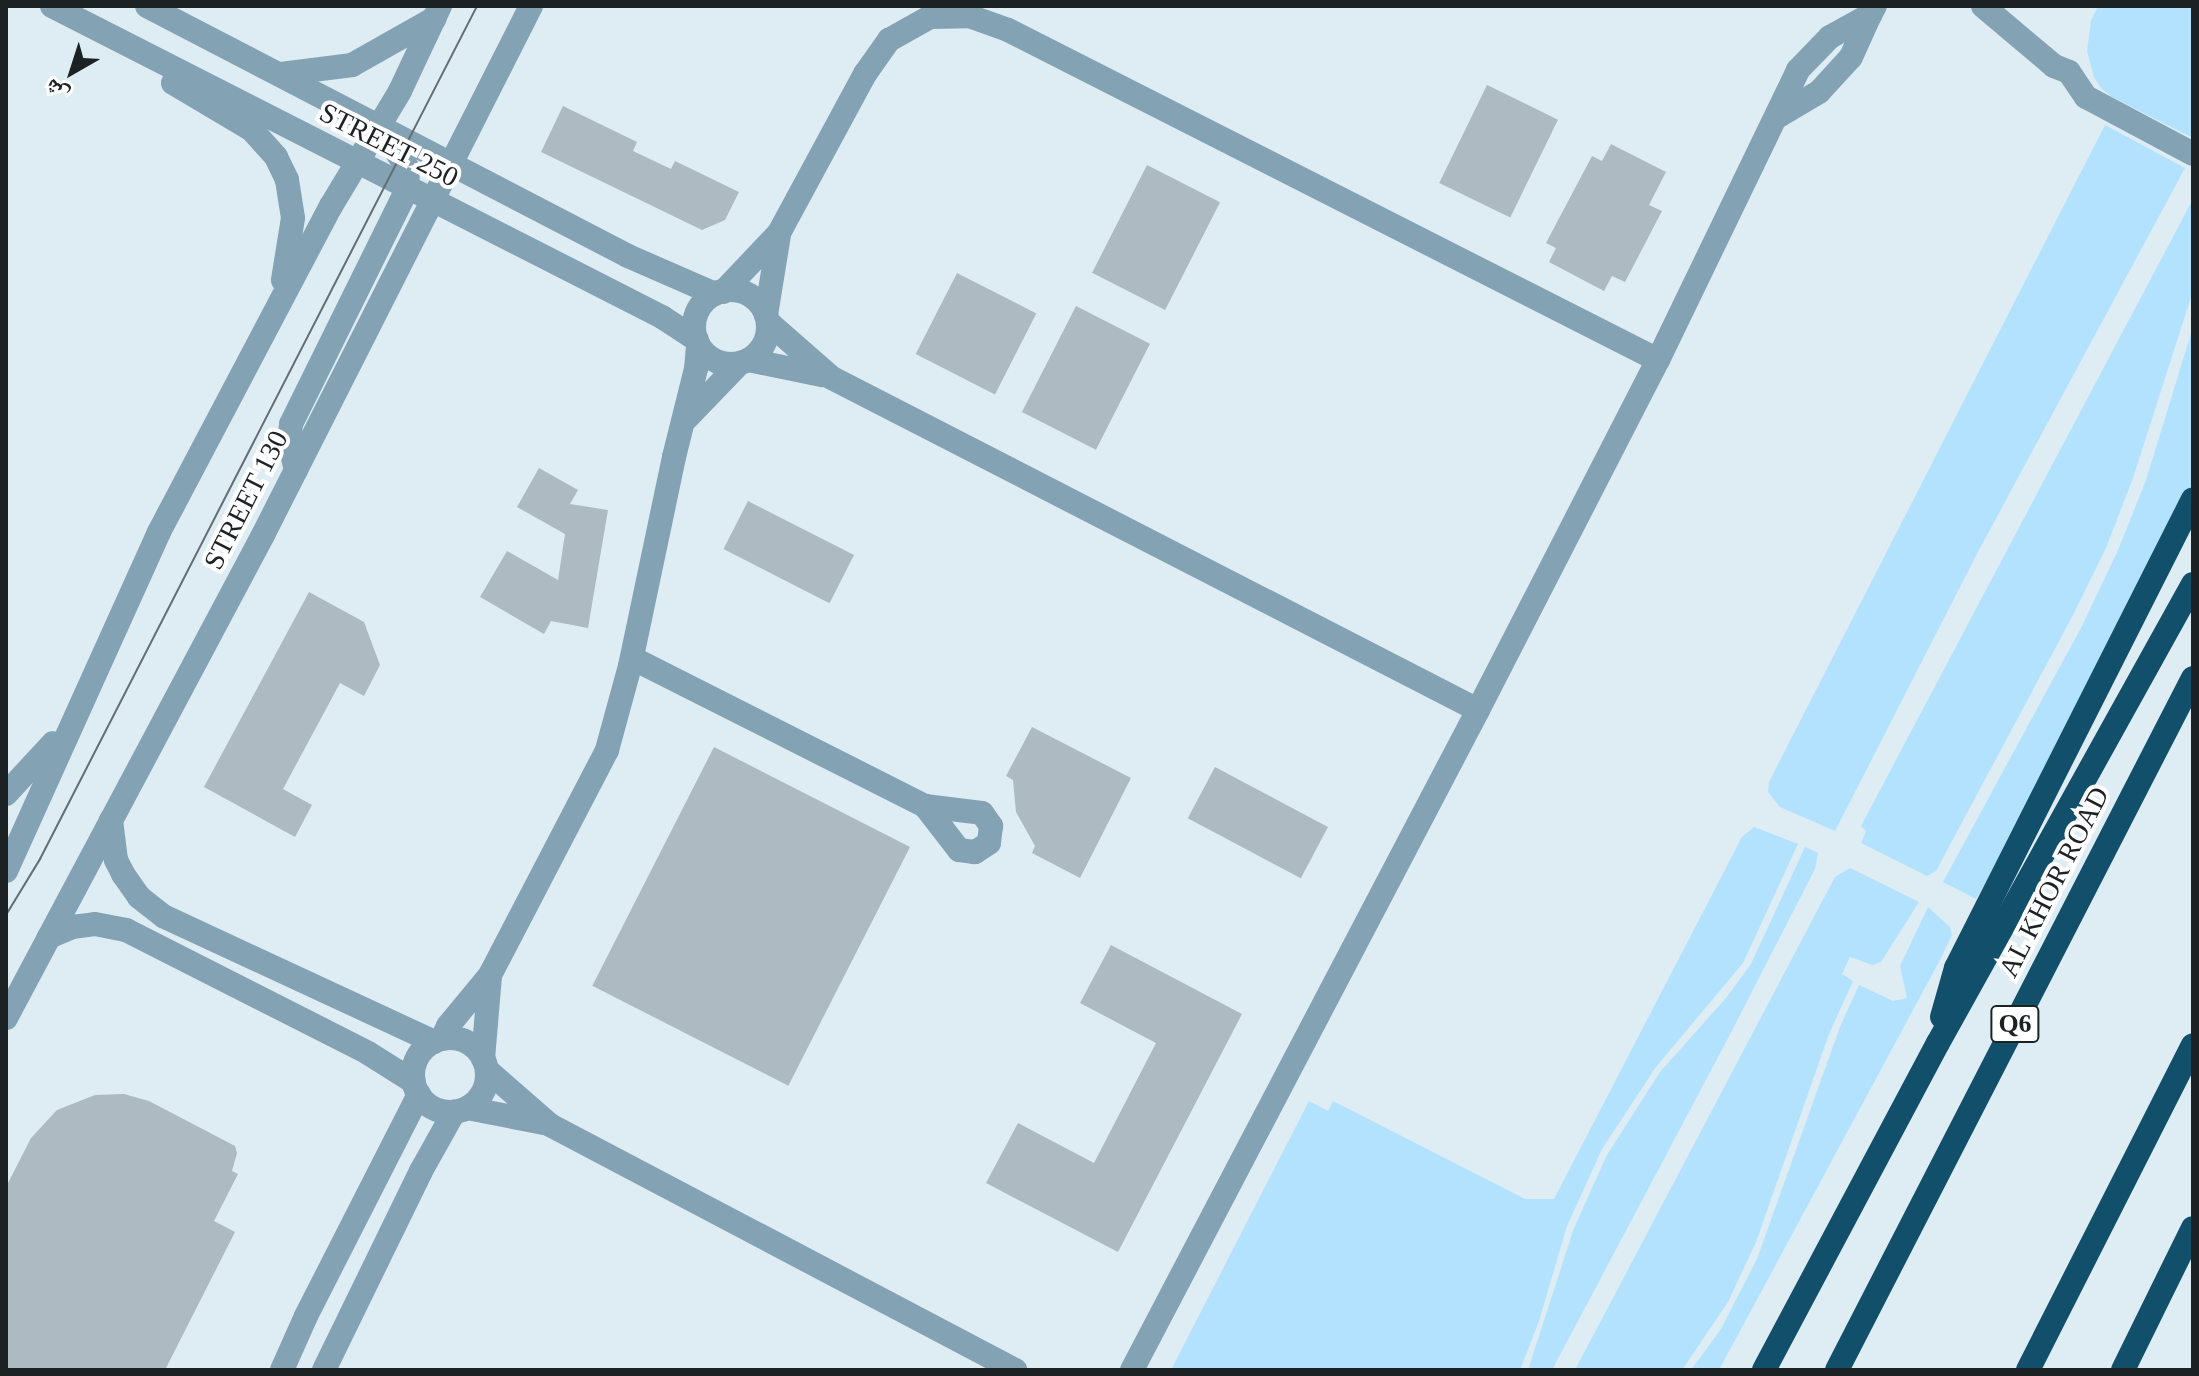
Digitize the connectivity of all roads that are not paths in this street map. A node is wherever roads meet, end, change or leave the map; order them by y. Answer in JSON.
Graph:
{"nodes":[{"id":1,"x":52,"y":6,"type":"edge"},
{"id":2,"x":147,"y":6,"type":"edge"},
{"id":3,"x":531,"y":6,"type":"edge"},
{"id":4,"x":1983,"y":6,"type":"edge"},
{"id":5,"x":1872,"y":11,"type":"edge"},
{"id":6,"x":438,"y":12,"type":"edge"},
{"id":7,"x":124,"y":45,"type":"junction"},
{"id":8,"x":281,"y":74,"type":"junction"},
{"id":9,"x":379,"y":127,"type":"junction"},
{"id":10,"x":2193,"y":154,"type":"edge"},
{"id":11,"x":357,"y":164,"type":"junction"},
{"id":12,"x":452,"y":164,"type":"junction"},
{"id":13,"x":407,"y":189,"type":"junction"},
{"id":14,"x":433,"y":202,"type":"junction"},
{"id":15,"x":779,"y":233,"type":"junction"},
{"id":16,"x":719,"y":293,"type":"junction"},
{"id":17,"x":279,"y":303,"type":"junction"},
{"id":18,"x":767,"y":319,"type":"junction"},
{"id":19,"x":698,"y":342,"type":"junction"},
{"id":20,"x":1658,"y":360,"type":"junction"},
{"id":21,"x":744,"y":361,"type":"junction"},
{"id":22,"x":832,"y":378,"type":"junction"},
{"id":23,"x":685,"y":420,"type":"junction"},
{"id":24,"x":296,"y":470,"type":"junction"},
{"id":25,"x":2193,"y":499,"type":"edge"},
{"id":26,"x":2193,"y":584,"type":"edge"},
{"id":27,"x":632,"y":658,"type":"junction"},
{"id":28,"x":2193,"y":678,"type":"edge"},
{"id":29,"x":1478,"y":710,"type":"junction"},
{"id":30,"x":70,"y":723,"type":"junction"},
{"id":31,"x":6,"y":794,"type":"edge"},
{"id":32,"x":925,"y":806,"type":"dead end"},
{"id":33,"x":111,"y":820,"type":"junction"},
{"id":34,"x":6,"y":871,"type":"edge"},
{"id":35,"x":49,"y":937,"type":"junction"},
{"id":36,"x":490,"y":975,"type":"junction"},
{"id":37,"x":6,"y":1018,"type":"edge"},
{"id":38,"x":438,"y":1040,"type":"junction"},
{"id":39,"x":1938,"y":1043,"type":"junction"},
{"id":40,"x":2193,"y":1045,"type":"edge"},
{"id":41,"x":485,"y":1065,"type":"junction"},
{"id":42,"x":416,"y":1088,"type":"junction"},
{"id":43,"x":461,"y":1110,"type":"junction"},
{"id":44,"x":550,"y":1125,"type":"junction"},
{"id":45,"x":2193,"y":1228,"type":"edge"},
{"id":46,"x":282,"y":1370,"type":"edge"},
{"id":47,"x":324,"y":1370,"type":"edge"},
{"id":48,"x":1015,"y":1370,"type":"edge"},
{"id":49,"x":1132,"y":1370,"type":"edge"},
{"id":50,"x":1764,"y":1370,"type":"edge"},
{"id":51,"x":1837,"y":1370,"type":"edge"},
{"id":52,"x":2028,"y":1370,"type":"edge"},
{"id":53,"x":2123,"y":1370,"type":"edge"}],
"edges":[{"from":1,"to":7,"type":"street","name":"STREET 250"},
{"from":2,"to":8,"type":"street","name":"STREET 250"},
{"from":3,"to":12,"type":"street","name":"STREET 130"},
{"from":4,"to":10,"type":"street"},
{"from":5,"to":20,"type":"street"},
{"from":6,"to":8,"type":"street"},
{"from":6,"to":9,"type":"street"},
{"from":7,"to":11,"type":"street","name":"STREET 250"},
{"from":7,"to":17,"type":"street"},
{"from":8,"to":9,"type":"street","name":"STREET 250"},
{"from":9,"to":11,"type":"street"},
{"from":9,"to":12,"type":"street","name":"STREET 250"},
{"from":9,"to":13,"type":"street"},
{"from":11,"to":13,"type":"street","name":"STREET 250"},
{"from":11,"to":17,"type":"street"},
{"from":12,"to":14,"type":"street","name":"STREET 130"},
{"from":12,"to":16,"type":"street","name":"STREET 250"},
{"from":13,"to":14,"type":"street","name":"STREET 250"},
{"from":13,"to":24,"type":"street"},
{"from":14,"to":19,"type":"street","name":"STREET 250"},
{"from":14,"to":24,"type":"street","name":"STREET 130"},
{"from":15,"to":16,"type":"street"},
{"from":15,"to":18,"type":"street"},
{"from":15,"to":20,"type":"street"},
{"from":16,"to":18,"type":"street"},
{"from":16,"to":19,"type":"street"},
{"from":17,"to":30,"type":"street"},
{"from":18,"to":21,"type":"street"},
{"from":18,"to":22,"type":"street"},
{"from":19,"to":21,"type":"street"},
{"from":19,"to":23,"type":"street"},
{"from":20,"to":29,"type":"street"},
{"from":21,"to":22,"type":"street"},
{"from":21,"to":23,"type":"street"},
{"from":22,"to":29,"type":"street"},
{"from":23,"to":27,"type":"street"},
{"from":24,"to":33,"type":"street","name":"STREET 130"},
{"from":25,"to":39,"type":"highway"},
{"from":26,"to":39,"type":"highway"},
{"from":27,"to":32,"type":"street"},
{"from":27,"to":36,"type":"street"},
{"from":28,"to":51,"type":"highway","name":"AL KHOR ROAD","number":"Q6"},
{"from":29,"to":49,"type":"street"},
{"from":30,"to":31,"type":"street"},
{"from":30,"to":34,"type":"street"},
{"from":33,"to":35,"type":"street","name":"STREET 130"},
{"from":33,"to":38,"type":"street"},
{"from":35,"to":37,"type":"street","name":"STREET 130"},
{"from":35,"to":42,"type":"street"},
{"from":36,"to":38,"type":"street"},
{"from":36,"to":41,"type":"street"},
{"from":38,"to":41,"type":"street"},
{"from":38,"to":42,"type":"street"},
{"from":39,"to":50,"type":"highway"},
{"from":40,"to":52,"type":"highway"},
{"from":41,"to":43,"type":"street"},
{"from":41,"to":44,"type":"street"},
{"from":42,"to":43,"type":"street"},
{"from":42,"to":46,"type":"street"},
{"from":43,"to":44,"type":"street"},
{"from":43,"to":47,"type":"street"},
{"from":44,"to":48,"type":"street"},
{"from":45,"to":53,"type":"highway"}]}
